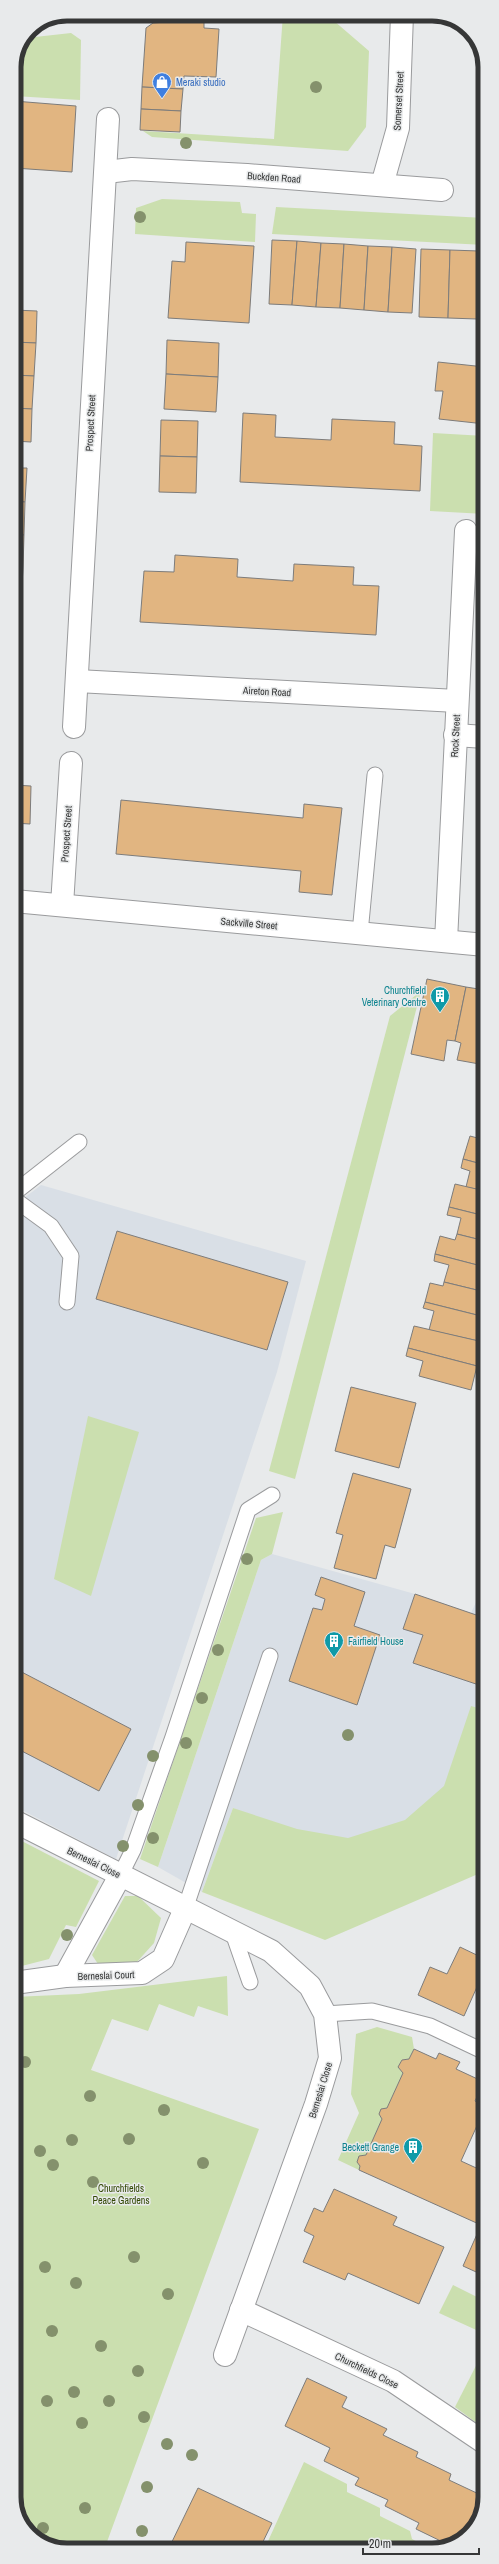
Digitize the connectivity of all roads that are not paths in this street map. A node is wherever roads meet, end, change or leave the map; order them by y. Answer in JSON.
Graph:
{"nodes":[{"id":1,"x":402,"y":21,"type":"edge"},
{"id":2,"x":108,"y":119,"type":"dead end"},
{"id":3,"x":106,"y":172,"type":"junction"},
{"id":4,"x":382,"y":185,"type":"junction"},
{"id":5,"x":442,"y":190,"type":"dead end"},
{"id":6,"x":466,"y":531,"type":"dead end"},
{"id":7,"x":77,"y":680,"type":"junction"},
{"id":8,"x":457,"y":701,"type":"junction"},
{"id":9,"x":74,"y":727,"type":"dead end"},
{"id":10,"x":455,"y":735,"type":"junction"},
{"id":11,"x":478,"y":737,"type":"edge"},
{"id":12,"x":71,"y":763,"type":"dead end"},
{"id":13,"x":375,"y":776,"type":"dead end"},
{"id":14,"x":21,"y":902,"type":"edge"},
{"id":15,"x":62,"y":905,"type":"junction"},
{"id":16,"x":360,"y":933,"type":"junction"},
{"id":17,"x":446,"y":941,"type":"junction"},
{"id":18,"x":478,"y":944,"type":"edge"},
{"id":19,"x":79,"y":1142,"type":"dead end"},
{"id":20,"x":21,"y":1188,"type":"edge"},
{"id":21,"x":21,"y":1204,"type":"edge"},
{"id":22,"x":67,"y":1302,"type":"dead end"},
{"id":23,"x":272,"y":1495,"type":"dead end"},
{"id":24,"x":270,"y":1656,"type":"dead end"},
{"id":25,"x":21,"y":1824,"type":"edge"},
{"id":26,"x":121,"y":1874,"type":"junction"},
{"id":27,"x":185,"y":1909,"type":"junction"},
{"id":28,"x":233,"y":1933,"type":"junction"},
{"id":29,"x":65,"y":1976,"type":"junction"},
{"id":30,"x":21,"y":1982,"type":"edge"},
{"id":31,"x":250,"y":1982,"type":"dead end"},
{"id":32,"x":326,"y":2014,"type":"junction"},
{"id":33,"x":478,"y":2049,"type":"edge"},
{"id":34,"x":241,"y":2310,"type":"junction"},
{"id":35,"x":225,"y":2355,"type":"dead end"},
{"id":36,"x":478,"y":2438,"type":"edge"}],
"edges":[{"from":1,"to":4,"type":"street","name":"Somerset Street"},
{"from":2,"to":3,"type":"street","name":"Prospect Street"},
{"from":3,"to":4,"type":"street","name":"Buckden Road"},
{"from":3,"to":7,"type":"street","name":"Prospect Street"},
{"from":4,"to":5,"type":"street","name":"Buckden Road"},
{"from":6,"to":8,"type":"street","name":"Rock Street"},
{"from":7,"to":8,"type":"street","name":"Aireton Road"},
{"from":7,"to":9,"type":"street","name":"Prospect Street"},
{"from":8,"to":10,"type":"street","name":"Rock Street"},
{"from":10,"to":11,"type":"street"},
{"from":10,"to":17,"type":"street","name":"Rock Street"},
{"from":12,"to":15,"type":"street","name":"Prospect Street"},
{"from":13,"to":16,"type":"lane"},
{"from":14,"to":15,"type":"street","name":"Sackville Street"},
{"from":15,"to":16,"type":"street","name":"Sackville Street"},
{"from":16,"to":17,"type":"street","name":"Sackville Street"},
{"from":17,"to":18,"type":"street","name":"Sackville Street"},
{"from":19,"to":20,"type":"lane"},
{"from":21,"to":22,"type":"lane"},
{"from":23,"to":26,"type":"lane"},
{"from":24,"to":27,"type":"lane"},
{"from":25,"to":26,"type":"street","name":"Berneslai Close"},
{"from":26,"to":27,"type":"street","name":"Berneslai Close"},
{"from":26,"to":29,"type":"street"},
{"from":27,"to":28,"type":"street","name":"Berneslai Close"},
{"from":27,"to":29,"type":"street","name":"Berneslai Court"},
{"from":28,"to":31,"type":"lane"},
{"from":28,"to":32,"type":"street","name":"Berneslai Close"},
{"from":29,"to":30,"type":"street","name":"Berneslai Court"},
{"from":32,"to":33,"type":"lane"},
{"from":32,"to":34,"type":"street","name":"Berneslai Close"},
{"from":34,"to":35,"type":"street","name":"Berneslai Close"},
{"from":34,"to":36,"type":"street","name":"Churchfields Close"}]}
